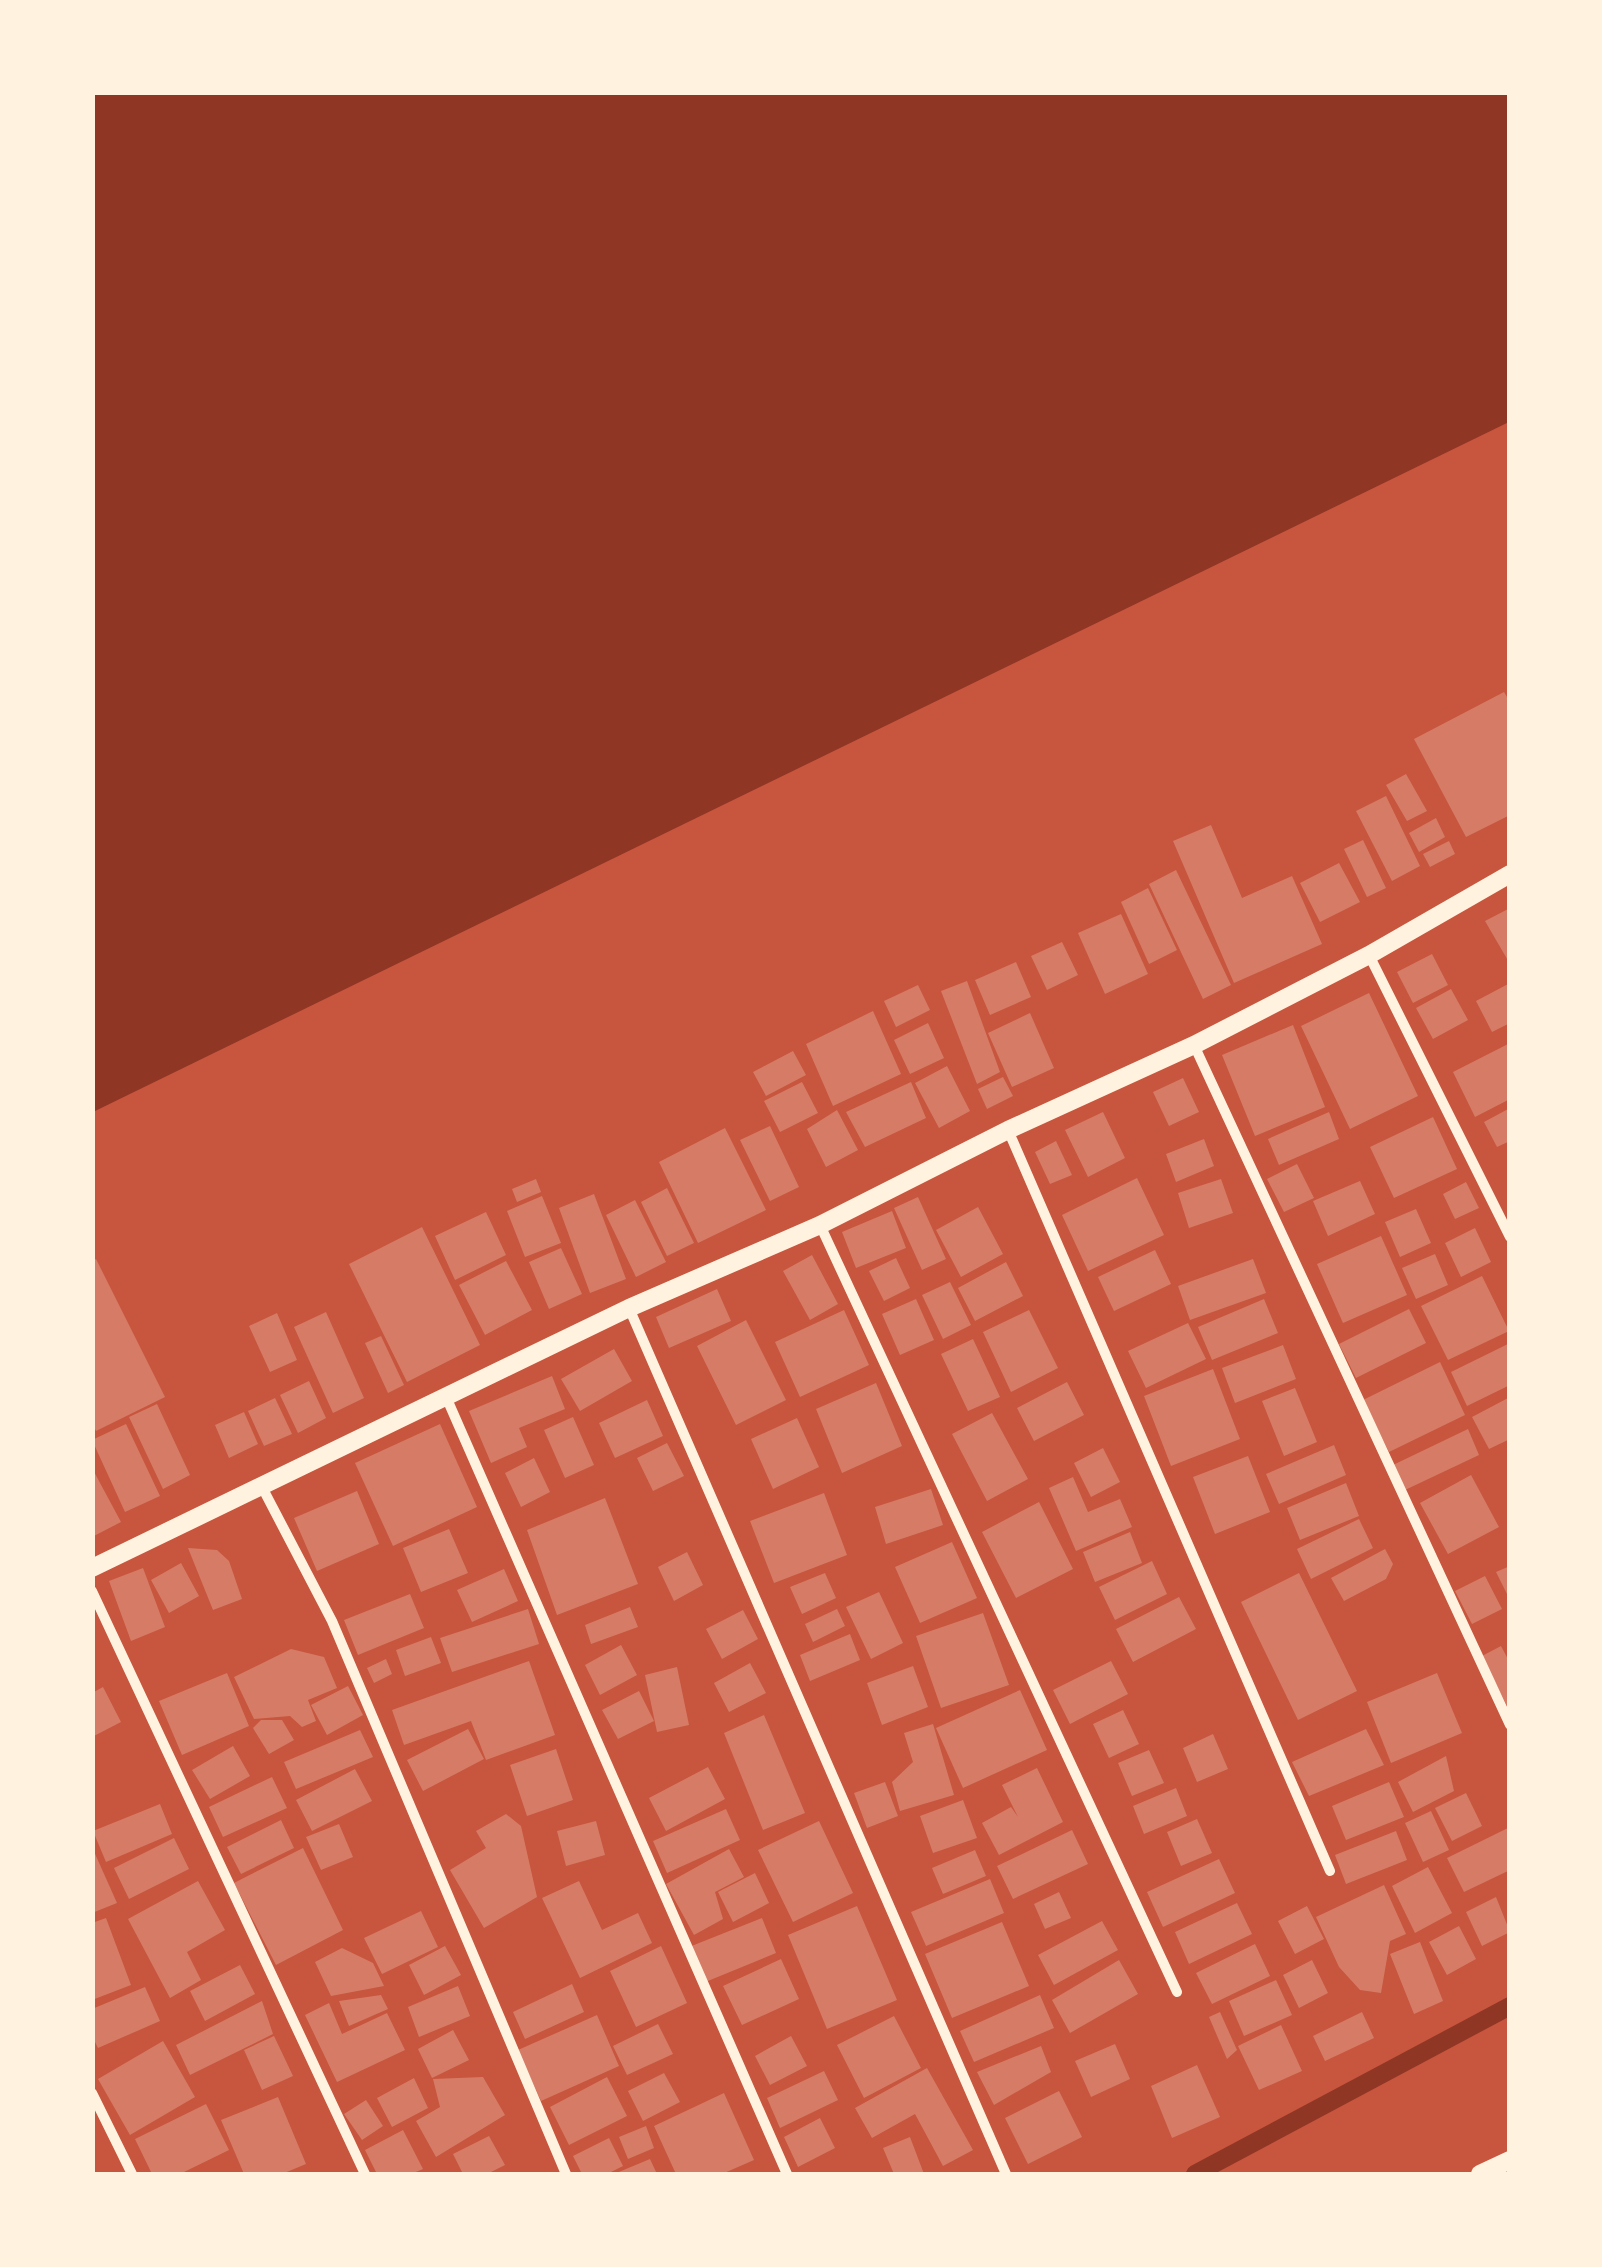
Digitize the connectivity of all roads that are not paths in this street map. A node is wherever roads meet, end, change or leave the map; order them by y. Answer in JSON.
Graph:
{"nodes":[{"id":1,"x":1510,"y":874,"type":"edge"},
{"id":2,"x":1370,"y":955,"type":"junction"},
{"id":3,"x":1194,"y":1045,"type":"junction"},
{"id":4,"x":1008,"y":1130,"type":"junction"},
{"id":5,"x":820,"y":1226,"type":"junction"},
{"id":6,"x":1510,"y":1237,"type":"edge"},
{"id":7,"x":629,"y":1308,"type":"junction"},
{"id":8,"x":447,"y":1399,"type":"junction"},
{"id":9,"x":262,"y":1486,"type":"junction"},
{"id":10,"x":92,"y":1568,"type":"edge"},
{"id":11,"x":92,"y":1592,"type":"edge"},
{"id":12,"x":1510,"y":1726,"type":"edge"},
{"id":13,"x":1330,"y":1871,"type":"dead end"},
{"id":14,"x":1177,"y":1992,"type":"dead end"},
{"id":15,"x":92,"y":2094,"type":"edge"},
{"id":16,"x":1510,"y":2160,"type":"edge"},
{"id":17,"x":132,"y":2174,"type":"edge"},
{"id":18,"x":365,"y":2174,"type":"edge"},
{"id":19,"x":566,"y":2174,"type":"edge"},
{"id":20,"x":786,"y":2174,"type":"edge"},
{"id":21,"x":1006,"y":2174,"type":"edge"},
{"id":22,"x":1480,"y":2174,"type":"edge"}],
"edges":[{"from":1,"to":2,"type":"street"},
{"from":2,"to":3,"type":"street"},
{"from":2,"to":6,"type":"street"},
{"from":3,"to":4,"type":"street"},
{"from":3,"to":12,"type":"street"},
{"from":4,"to":5,"type":"street"},
{"from":4,"to":13,"type":"street"},
{"from":5,"to":7,"type":"street"},
{"from":5,"to":14,"type":"street"},
{"from":7,"to":8,"type":"street"},
{"from":7,"to":21,"type":"street"},
{"from":8,"to":9,"type":"street"},
{"from":8,"to":20,"type":"street"},
{"from":9,"to":10,"type":"street"},
{"from":9,"to":19,"type":"street"},
{"from":11,"to":18,"type":"street"},
{"from":15,"to":17,"type":"street"},
{"from":16,"to":22,"type":"street"}]}
